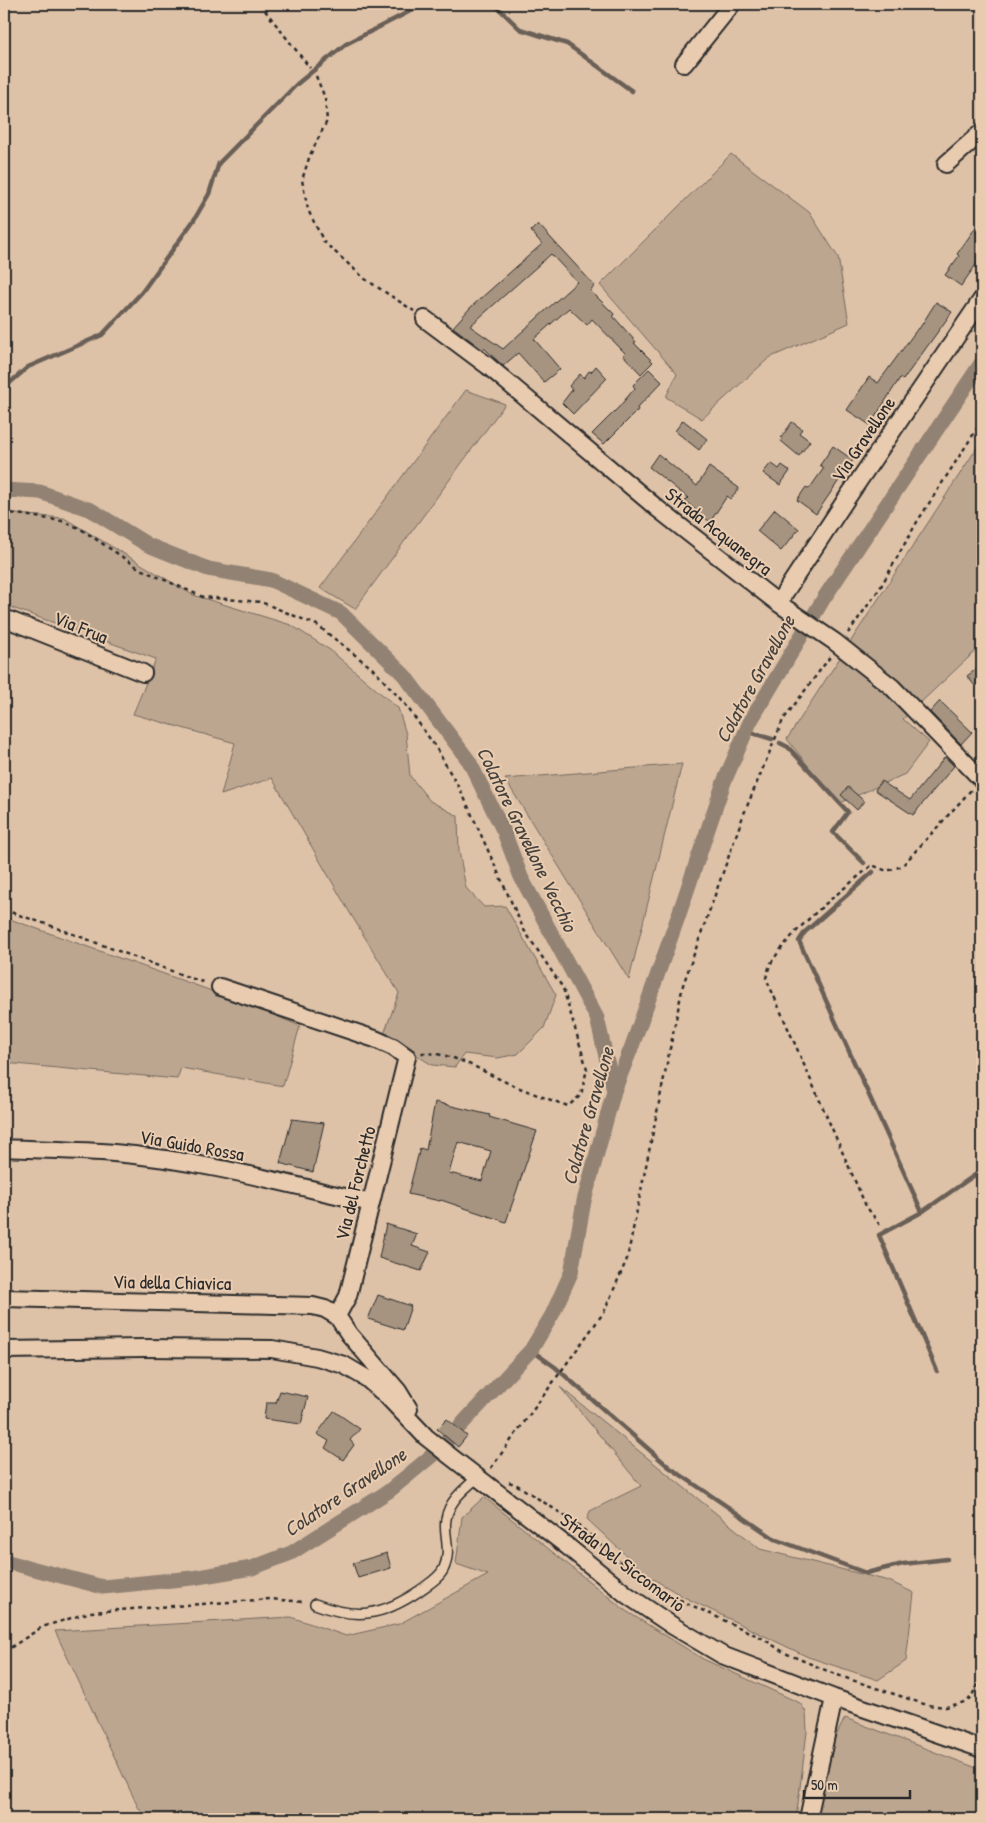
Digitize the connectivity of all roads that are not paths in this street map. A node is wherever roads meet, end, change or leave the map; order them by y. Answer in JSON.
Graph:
{"nodes":[{"id":1,"x":732,"y":4,"type":"edge"},
{"id":2,"x":684,"y":64,"type":"dead end"},
{"id":3,"x":982,"y":132,"type":"edge"},
{"id":4,"x":946,"y":164,"type":"dead end"},
{"id":5,"x":982,"y":299,"type":"edge"},
{"id":6,"x":425,"y":320,"type":"road end"},
{"id":7,"x":778,"y":603,"type":"junction"},
{"id":8,"x":4,"y":618,"type":"edge"},
{"id":9,"x":143,"y":673,"type":"dead end"},
{"id":10,"x":981,"y":779,"type":"edge"},
{"id":11,"x":220,"y":987,"type":"road end"},
{"id":12,"x":4,"y":1148,"type":"edge"},
{"id":13,"x":371,"y":1203,"type":"junction"},
{"id":14,"x":4,"y":1298,"type":"edge"},
{"id":15,"x":337,"y":1316,"type":"junction"},
{"id":16,"x":4,"y":1350,"type":"edge"},
{"id":17,"x":426,"y":1437,"type":"junction"},
{"id":18,"x":481,"y":1480,"type":"junction"},
{"id":19,"x":315,"y":1604,"type":"road end"},
{"id":20,"x":834,"y":1698,"type":"junction"},
{"id":21,"x":982,"y":1749,"type":"edge"},
{"id":22,"x":808,"y":1819,"type":"edge"}],
"edges":[{"from":1,"to":2,"type":"street"},
{"from":3,"to":4,"type":"street"},
{"from":5,"to":7,"type":"street","name":"Via Gravellone"},
{"from":6,"to":7,"type":"street","name":"Strada Acquanegra"},
{"from":7,"to":10,"type":"street","name":"Strada Acquanegra"},
{"from":8,"to":9,"type":"street","name":"Via Frua"},
{"from":11,"to":13,"type":"street","name":"Via del Forchetto"},
{"from":12,"to":13,"type":"street","name":"Via Guido Rossa"},
{"from":13,"to":15,"type":"street","name":"Via del Forchetto"},
{"from":14,"to":15,"type":"street","name":"Via della Chiavica"},
{"from":15,"to":17,"type":"street"},
{"from":16,"to":17,"type":"street"},
{"from":17,"to":18,"type":"street","name":"Strada Del Siccomario"},
{"from":18,"to":19,"type":"lane"},
{"from":18,"to":20,"type":"street","name":"Strada Del Siccomario"},
{"from":20,"to":21,"type":"street","name":"Strada Del Siccomario"},
{"from":20,"to":22,"type":"street"}]}
